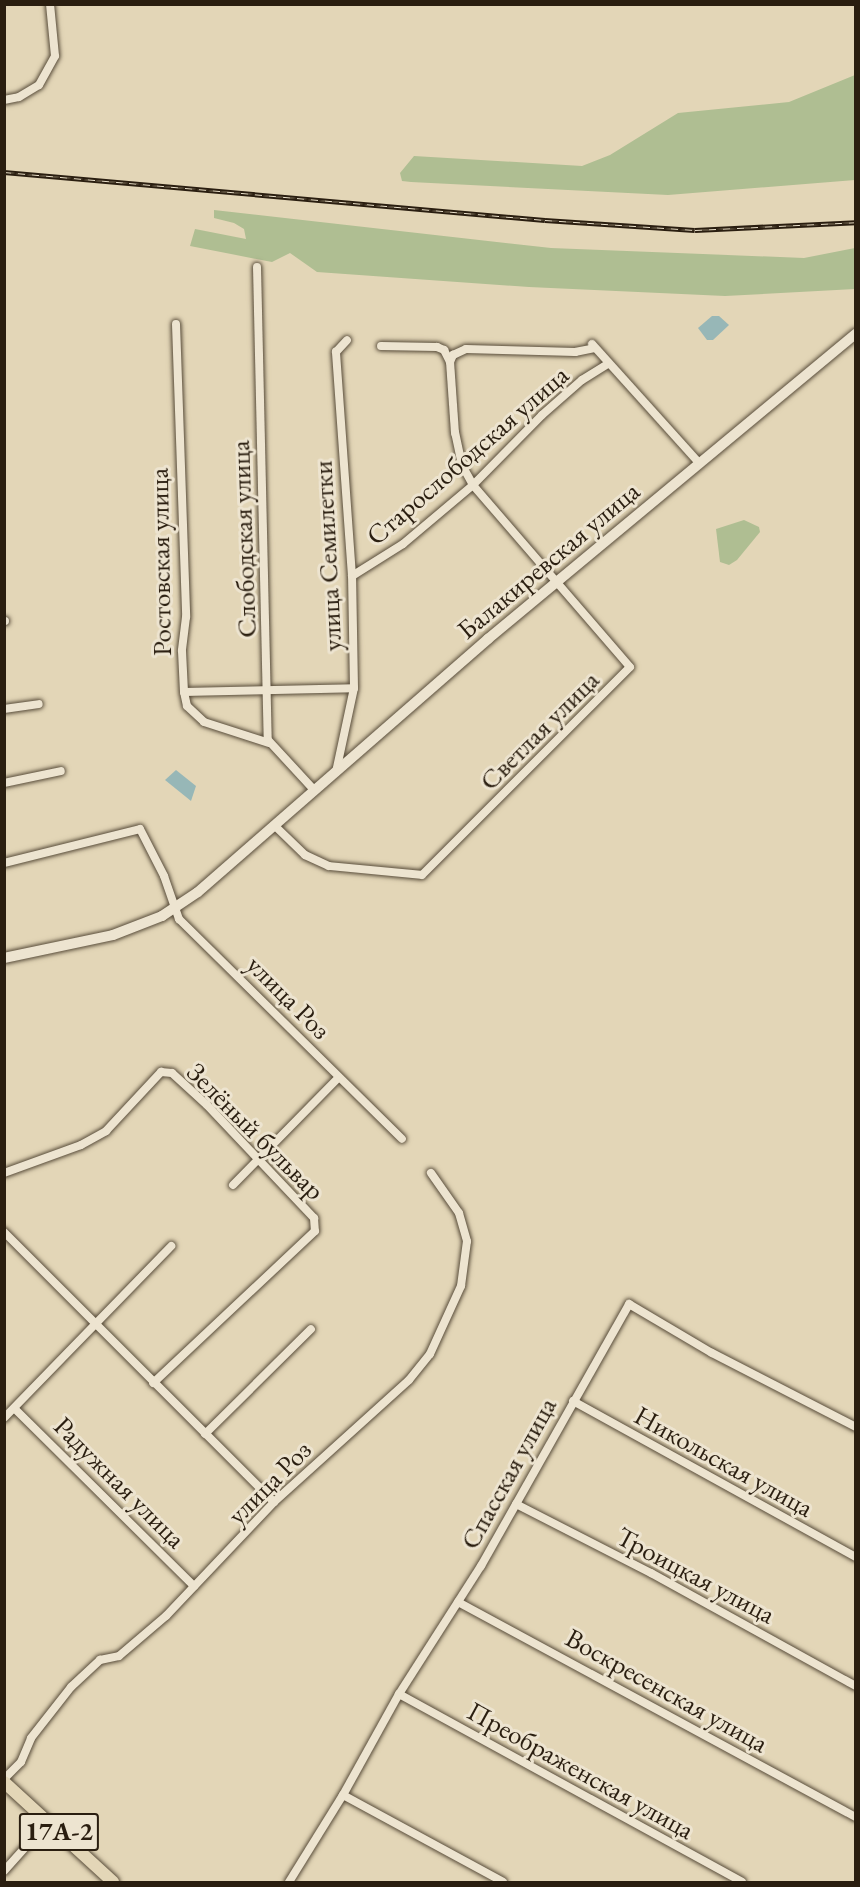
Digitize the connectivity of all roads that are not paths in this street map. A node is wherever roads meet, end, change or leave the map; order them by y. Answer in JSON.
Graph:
{"nodes":[{"id":1,"x":50,"y":4,"type":"edge"},
{"id":2,"x":4,"y":100,"type":"edge"},
{"id":3,"x":257,"y":267,"type":"dead end"},
{"id":4,"x":176,"y":324,"type":"dead end"},
{"id":5,"x":855,"y":334,"type":"edge"},
{"id":6,"x":347,"y":340,"type":"dead end"},
{"id":7,"x":381,"y":346,"type":"dead end"},
{"id":8,"x":450,"y":362,"type":"junction"},
{"id":9,"x":608,"y":364,"type":"junction"},
{"id":10,"x":699,"y":464,"type":"junction"},
{"id":11,"x":473,"y":485,"type":"junction"},
{"id":12,"x":352,"y":576,"type":"junction"},
{"id":13,"x":556,"y":582,"type":"junction"},
{"id":14,"x":354,"y":688,"type":"junction"},
{"id":15,"x":267,"y":690,"type":"junction"},
{"id":16,"x":184,"y":692,"type":"junction"},
{"id":17,"x":39,"y":704,"type":"dead end"},
{"id":18,"x":4,"y":710,"type":"edge"},
{"id":19,"x":269,"y":743,"type":"junction"},
{"id":20,"x":61,"y":771,"type":"dead end"},
{"id":21,"x":335,"y":773,"type":"junction"},
{"id":22,"x":4,"y":783,"type":"edge"},
{"id":23,"x":315,"y":791,"type":"junction"},
{"id":24,"x":274,"y":825,"type":"junction"},
{"id":25,"x":4,"y":863,"type":"edge"},
{"id":26,"x":175,"y":908,"type":"junction"},
{"id":27,"x":4,"y":958,"type":"edge"},
{"id":28,"x":339,"y":1077,"type":"junction"},
{"id":29,"x":402,"y":1139,"type":"dead end"},
{"id":30,"x":258,"y":1160,"type":"junction"},
{"id":31,"x":4,"y":1173,"type":"edge"},
{"id":32,"x":431,"y":1173,"type":"dead end"},
{"id":33,"x":234,"y":1185,"type":"dead end"},
{"id":34,"x":4,"y":1232,"type":"edge"},
{"id":35,"x":171,"y":1246,"type":"dead end"},
{"id":36,"x":96,"y":1326,"type":"junction"},
{"id":37,"x":311,"y":1329,"type":"dead end"},
{"id":38,"x":153,"y":1383,"type":"junction"},
{"id":39,"x":573,"y":1401,"type":"junction"},
{"id":40,"x":15,"y":1409,"type":"junction"},
{"id":41,"x":4,"y":1418,"type":"edge"},
{"id":42,"x":855,"y":1427,"type":"edge"},
{"id":43,"x":205,"y":1434,"type":"junction"},
{"id":44,"x":274,"y":1502,"type":"junction"},
{"id":45,"x":516,"y":1504,"type":"junction"},
{"id":46,"x":855,"y":1557,"type":"edge"},
{"id":47,"x":195,"y":1586,"type":"junction"},
{"id":48,"x":458,"y":1602,"type":"junction"},
{"id":49,"x":855,"y":1686,"type":"edge"},
{"id":50,"x":399,"y":1694,"type":"junction"},
{"id":51,"x":5,"y":1783,"type":"edge"},
{"id":52,"x":344,"y":1795,"type":"junction"},
{"id":53,"x":855,"y":1817,"type":"edge"},
{"id":54,"x":48,"y":1822,"type":"junction"},
{"id":55,"x":4,"y":1871,"type":"edge"},
{"id":56,"x":113,"y":1882,"type":"edge"},
{"id":57,"x":289,"y":1882,"type":"edge"},
{"id":58,"x":503,"y":1882,"type":"edge"},
{"id":59,"x":742,"y":1882,"type":"edge"}],
"edges":[{"from":1,"to":2,"type":"street"},
{"from":3,"to":15,"type":"street","name":"Слободская улица"},
{"from":4,"to":16,"type":"street","name":"Ростовская улица"},
{"from":5,"to":10,"type":"street","name":"Балакиревская улица"},
{"from":6,"to":12,"type":"street","name":"улица Семилетки"},
{"from":7,"to":8,"type":"street"},
{"from":8,"to":9,"type":"street","name":"Старослободская улица"},
{"from":8,"to":11,"type":"street","name":"Светлая улица"},
{"from":9,"to":10,"type":"street","name":"Старослободская улица"},
{"from":9,"to":11,"type":"street","name":"Старослободская улица"},
{"from":10,"to":13,"type":"street","name":"Балакиревская улица"},
{"from":11,"to":12,"type":"street","name":"Старослободская улица"},
{"from":11,"to":13,"type":"street","name":"Светлая улица"},
{"from":12,"to":14,"type":"street","name":"улица Семилетки"},
{"from":13,"to":21,"type":"street","name":"Балакиревская улица"},
{"from":13,"to":24,"type":"street","name":"Светлая улица"},
{"from":14,"to":15,"type":"street"},
{"from":14,"to":21,"type":"street","name":"улица Семилетки"},
{"from":15,"to":16,"type":"street"},
{"from":15,"to":19,"type":"street","name":"Слободская улица"},
{"from":16,"to":19,"type":"street","name":"Ростовская улица"},
{"from":17,"to":18,"type":"street"},
{"from":19,"to":23,"type":"street"},
{"from":20,"to":22,"type":"street"},
{"from":21,"to":23,"type":"street","name":"Балакиревская улица"},
{"from":23,"to":24,"type":"street","name":"Балакиревская улица"},
{"from":24,"to":26,"type":"street","name":"Балакиревская улица"},
{"from":25,"to":26,"type":"street","name":"улица Роз"},
{"from":26,"to":27,"type":"street","name":"Балакиревская улица"},
{"from":26,"to":28,"type":"street","name":"улица Роз"},
{"from":28,"to":29,"type":"street","name":"улица Роз"},
{"from":28,"to":30,"type":"street"},
{"from":30,"to":31,"type":"street","name":"Зелёный бульвар"},
{"from":30,"to":33,"type":"street"},
{"from":30,"to":38,"type":"street","name":"Зелёный бульвар"},
{"from":32,"to":44,"type":"street","name":"улица Роз"},
{"from":34,"to":36,"type":"street"},
{"from":35,"to":36,"type":"street"},
{"from":36,"to":38,"type":"street"},
{"from":36,"to":40,"type":"street"},
{"from":37,"to":43,"type":"street"},
{"from":38,"to":43,"type":"street"},
{"from":39,"to":42,"type":"street","name":"Спасская улица"},
{"from":39,"to":45,"type":"street","name":"Спасская улица"},
{"from":39,"to":46,"type":"street","name":"Никольская улица"},
{"from":40,"to":41,"type":"street"},
{"from":40,"to":47,"type":"street","name":"Радужная улица"},
{"from":43,"to":44,"type":"street"},
{"from":44,"to":47,"type":"street","name":"улица Роз"},
{"from":45,"to":48,"type":"street","name":"Спасская улица"},
{"from":45,"to":49,"type":"street","name":"Троицкая улица"},
{"from":47,"to":51,"type":"street","name":"улица Роз"},
{"from":48,"to":50,"type":"street","name":"Спасская улица"},
{"from":48,"to":53,"type":"street","name":"Воскресенская улица"},
{"from":50,"to":52,"type":"street","name":"Спасская улица"},
{"from":50,"to":59,"type":"street","name":"Преображенская улица"},
{"from":51,"to":54,"type":"main road","number":"17А-2"},
{"from":52,"to":57,"type":"street","name":"Спасская улица"},
{"from":52,"to":58,"type":"street"},
{"from":54,"to":55,"type":"street"},
{"from":54,"to":56,"type":"main road","number":"17А-2"}]}
